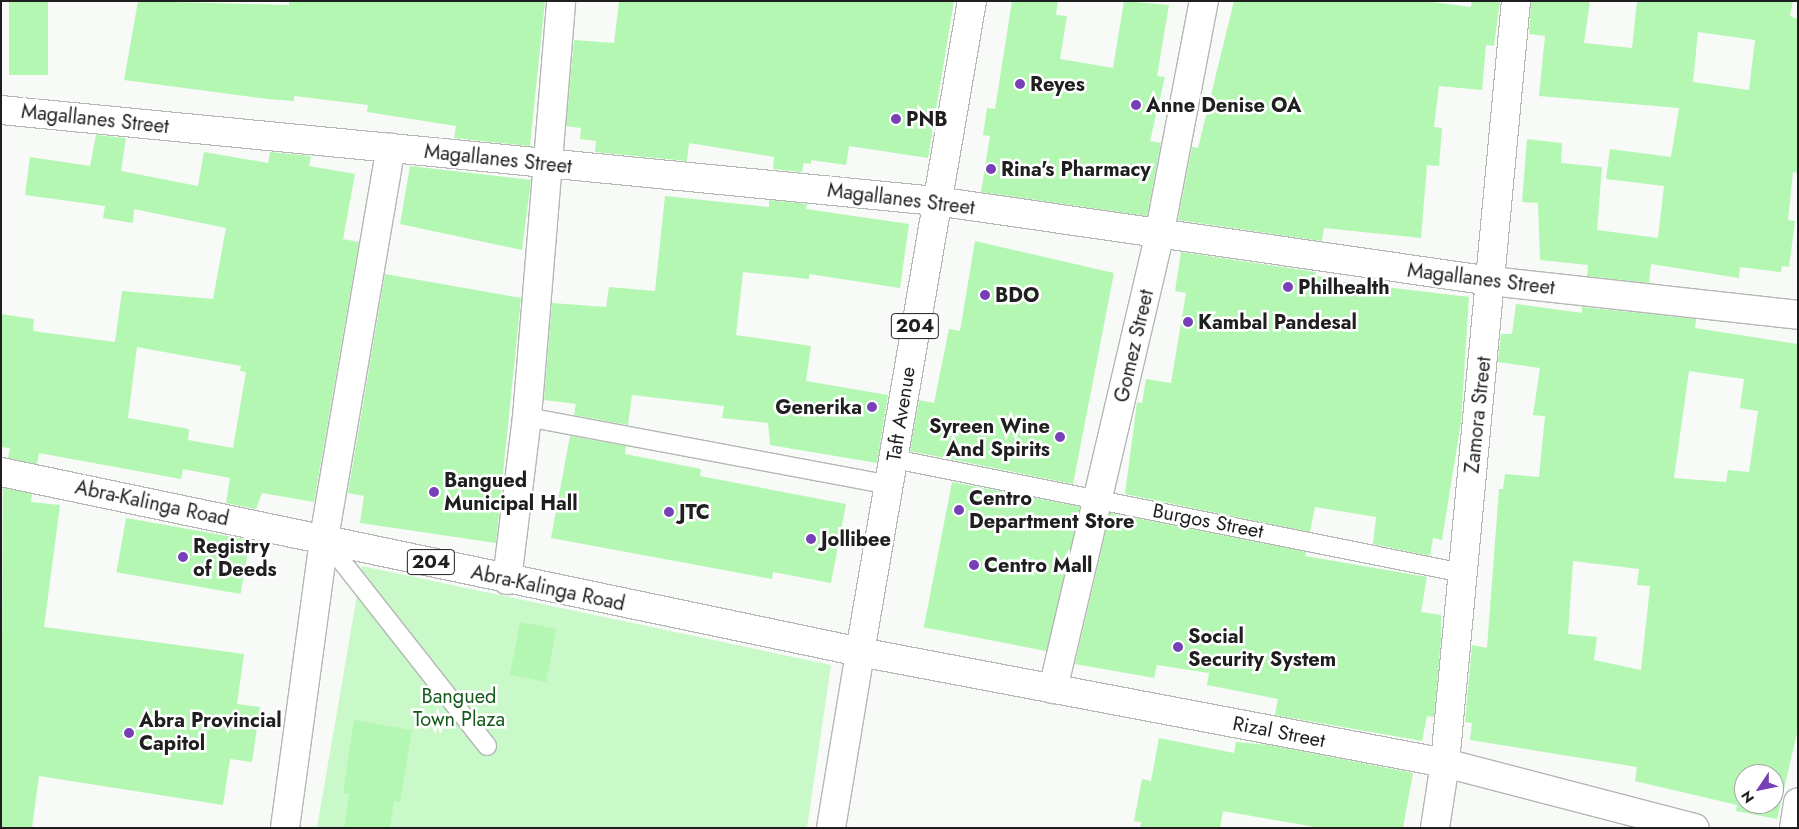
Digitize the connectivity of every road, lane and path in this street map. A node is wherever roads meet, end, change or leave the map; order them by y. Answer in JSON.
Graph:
{"nodes":[{"id":1,"x":561,"y":1,"type":"edge"},
{"id":2,"x":972,"y":1,"type":"edge"},
{"id":3,"x":1204,"y":1,"type":"edge"},
{"id":4,"x":1516,"y":1,"type":"edge"},
{"id":5,"x":1,"y":110,"type":"edge"},
{"id":6,"x":392,"y":148,"type":"junction"},
{"id":7,"x":547,"y":163,"type":"junction"},
{"id":8,"x":936,"y":201,"type":"junction"},
{"id":9,"x":1159,"y":236,"type":"junction"},
{"id":10,"x":1492,"y":281,"type":"junction"},
{"id":11,"x":1798,"y":315,"type":"edge"},
{"id":12,"x":527,"y":417,"type":"junction"},
{"id":13,"x":1,"y":472,"type":"edge"},
{"id":14,"x":891,"y":472,"type":"junction"},
{"id":15,"x":1100,"y":499,"type":"junction"},
{"id":16,"x":324,"y":538,"type":"junction"},
{"id":17,"x":1463,"y":573,"type":"junction"},
{"id":18,"x":507,"y":580,"type":"junction"},
{"id":19,"x":860,"y":652,"type":"junction"},
{"id":20,"x":1053,"y":689,"type":"junction"},
{"id":21,"x":487,"y":746,"type":"dead end"},
{"id":22,"x":1445,"y":763,"type":"junction"},
{"id":23,"x":1798,"y":802,"type":"edge"},
{"id":24,"x":285,"y":828,"type":"edge"},
{"id":25,"x":832,"y":828,"type":"edge"},
{"id":26,"x":1435,"y":828,"type":"edge"},
{"id":27,"x":1695,"y":828,"type":"edge"},
{"id":28,"x":1794,"y":828,"type":"edge"}],
"edges":[{"from":1,"to":7,"type":"street"},
{"from":2,"to":8,"type":"street","name":"Taft Avenue","number":"204"},
{"from":3,"to":9,"type":"street","name":"Gomez Street"},
{"from":4,"to":10,"type":"street","name":"Zamora Street"},
{"from":5,"to":6,"type":"street","name":"Magallanes Street"},
{"from":6,"to":7,"type":"street","name":"Magallanes Street"},
{"from":6,"to":16,"type":"street"},
{"from":7,"to":8,"type":"street","name":"Magallanes Street"},
{"from":7,"to":12,"type":"street"},
{"from":8,"to":9,"type":"street","name":"Magallanes Street"},
{"from":8,"to":14,"type":"street","name":"Taft Avenue","number":"204"},
{"from":9,"to":10,"type":"street","name":"Magallanes Street"},
{"from":9,"to":15,"type":"street","name":"Gomez Street"},
{"from":10,"to":11,"type":"street","name":"Magallanes Street"},
{"from":10,"to":17,"type":"street","name":"Zamora Street"},
{"from":12,"to":14,"type":"lane","name":"Burgos Street"},
{"from":12,"to":18,"type":"street"},
{"from":13,"to":16,"type":"street","name":"Abra-Kalinga Road","number":"204"},
{"from":14,"to":15,"type":"lane","name":"Burgos Street"},
{"from":14,"to":19,"type":"street","name":"Taft Avenue","number":"204"},
{"from":15,"to":17,"type":"lane","name":"Burgos Street"},
{"from":15,"to":20,"type":"street","name":"Gomez Street"},
{"from":16,"to":18,"type":"street","name":"Abra-Kalinga Road","number":"204"},
{"from":16,"to":21,"type":"lane"},
{"from":16,"to":24,"type":"street"},
{"from":17,"to":22,"type":"street","name":"Zamora Street"},
{"from":18,"to":19,"type":"street","name":"Abra-Kalinga Road","number":"204"},
{"from":19,"to":20,"type":"street","name":"Rizal Street"},
{"from":19,"to":25,"type":"street","name":"Taft Avenue"},
{"from":20,"to":22,"type":"street","name":"Rizal Street"},
{"from":22,"to":26,"type":"street","name":"Zamora Street"},
{"from":22,"to":27,"type":"street","name":"Rizal Street"},
{"from":23,"to":28,"type":"street"}]}
